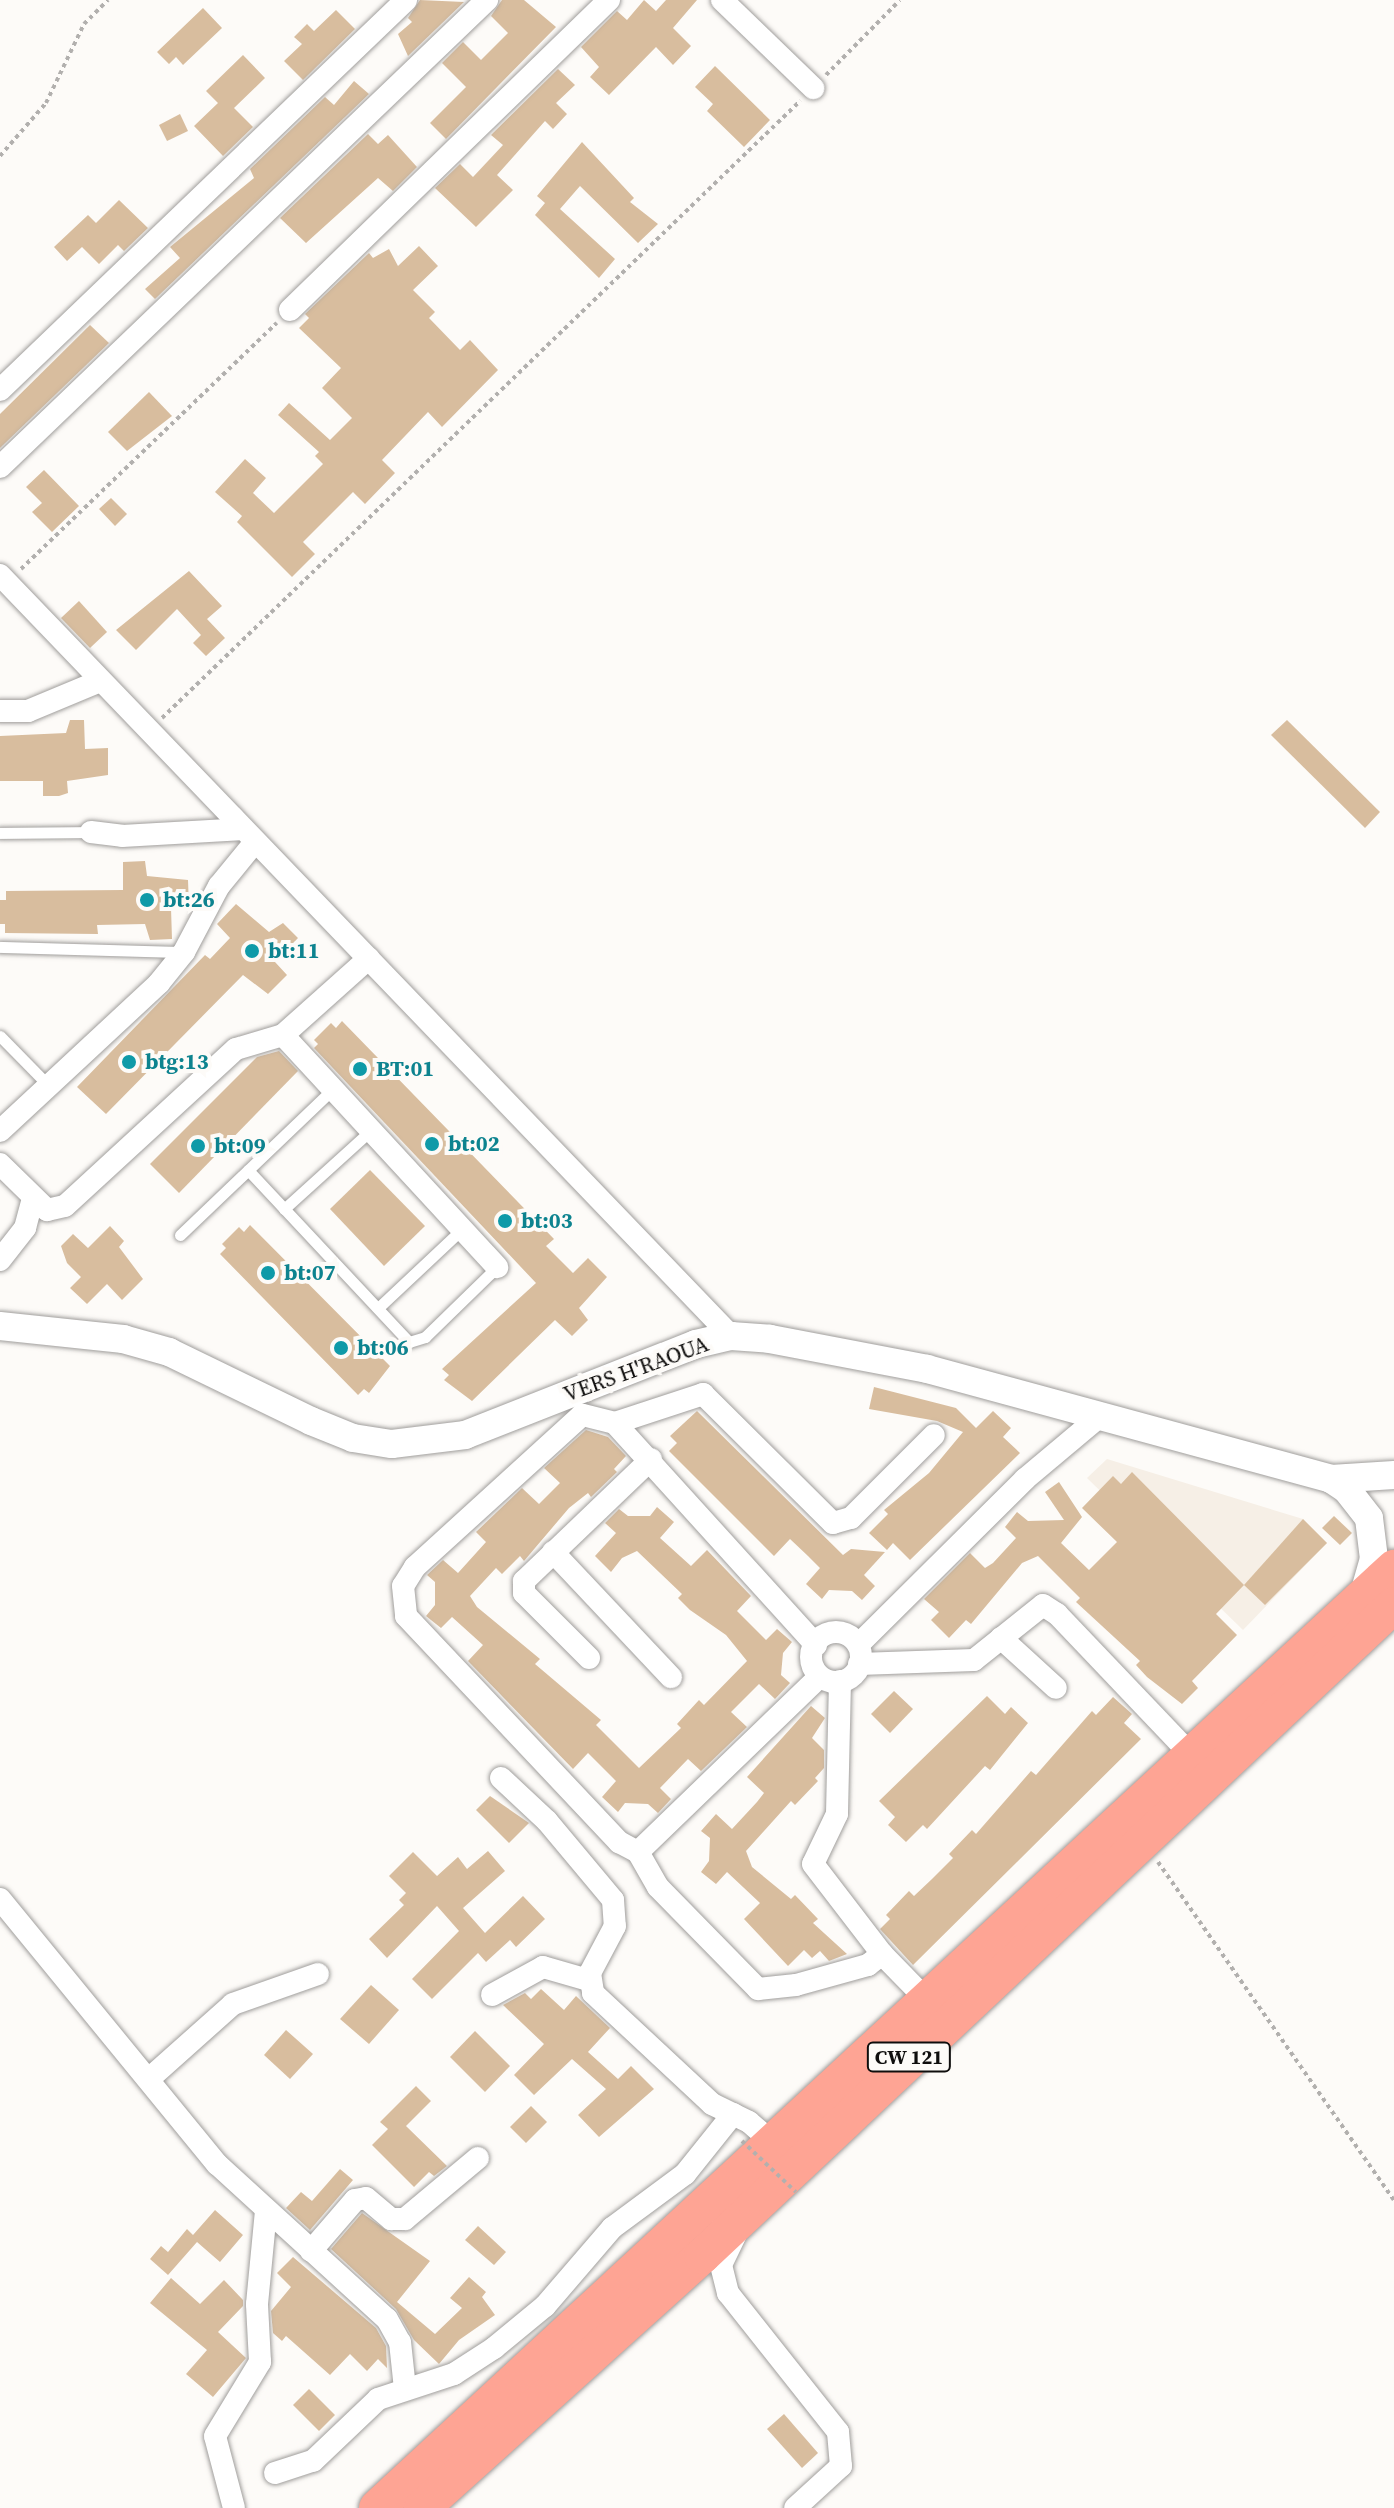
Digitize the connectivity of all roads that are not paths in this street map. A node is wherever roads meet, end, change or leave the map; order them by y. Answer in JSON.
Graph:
{"nodes":[{"id":1,"x":406,"y":0,"type":"edge"},
{"id":2,"x":487,"y":0,"type":"edge"},
{"id":3,"x":609,"y":0,"type":"edge"},
{"id":4,"x":722,"y":0,"type":"edge"},
{"id":5,"x":813,"y":88,"type":"road end"},
{"id":6,"x":290,"y":310,"type":"road end"},
{"id":7,"x":0,"y":390,"type":"edge"},
{"id":8,"x":0,"y":467,"type":"edge"},
{"id":9,"x":3,"y":578,"type":"edge"},
{"id":10,"x":100,"y":681,"type":"junction"},
{"id":11,"x":0,"y":711,"type":"edge"},
{"id":12,"x":91,"y":832,"type":"joint"},
{"id":13,"x":0,"y":833,"type":"edge"},
{"id":14,"x":248,"y":836,"type":"junction"},
{"id":15,"x":0,"y":947,"type":"edge"},
{"id":16,"x":184,"y":952,"type":"junction"},
{"id":17,"x":369,"y":958,"type":"junction"},
{"id":18,"x":283,"y":1035,"type":"junction"},
{"id":19,"x":0,"y":1036,"type":"edge"},
{"id":20,"x":48,"y":1085,"type":"junction"},
{"id":21,"x":333,"y":1089,"type":"junction"},
{"id":22,"x":371,"y":1130,"type":"junction"},
{"id":23,"x":0,"y":1131,"type":"edge"},
{"id":24,"x":0,"y":1164,"type":"edge"},
{"id":25,"x":248,"y":1170,"type":"junction"},
{"id":26,"x":33,"y":1199,"type":"junction"},
{"id":27,"x":284,"y":1209,"type":"junction"},
{"id":28,"x":462,"y":1229,"type":"junction"},
{"id":29,"x":180,"y":1235,"type":"dead end"},
{"id":30,"x":0,"y":1260,"type":"edge"},
{"id":31,"x":497,"y":1267,"type":"joint"},
{"id":32,"x":378,"y":1308,"type":"junction"},
{"id":33,"x":0,"y":1326,"type":"edge"},
{"id":34,"x":731,"y":1336,"type":"junction"},
{"id":35,"x":1099,"y":1417,"type":"junction"},
{"id":36,"x":615,"y":1423,"type":"junction"},
{"id":37,"x":934,"y":1435,"type":"dead end"},
{"id":38,"x":651,"y":1459,"type":"junction"},
{"id":39,"x":1394,"y":1475,"type":"edge"},
{"id":40,"x":1331,"y":1479,"type":"junction"},
{"id":41,"x":553,"y":1552,"type":"junction"},
{"id":42,"x":1394,"y":1568,"type":"edge"},
{"id":43,"x":1378,"y":1603,"type":"edge"},
{"id":44,"x":1001,"y":1638,"type":"junction"},
{"id":45,"x":816,"y":1645,"type":"junction"},
{"id":46,"x":860,"y":1653,"type":"junction"},
{"id":47,"x":589,"y":1658,"type":"dead end"},
{"id":48,"x":671,"y":1677,"type":"dead end"},
{"id":49,"x":828,"y":1680,"type":"junction"},
{"id":50,"x":1056,"y":1688,"type":"dead end"},
{"id":51,"x":1193,"y":1757,"type":"junction"},
{"id":52,"x":501,"y":1778,"type":"dead end"},
{"id":53,"x":638,"y":1852,"type":"junction"},
{"id":54,"x":0,"y":1899,"type":"edge"},
{"id":55,"x":882,"y":1954,"type":"junction"},
{"id":56,"x":318,"y":1974,"type":"dead end"},
{"id":57,"x":588,"y":1980,"type":"junction"},
{"id":58,"x":492,"y":1995,"type":"dead end"},
{"id":59,"x":925,"y":1998,"type":"junction"},
{"id":60,"x":150,"y":2078,"type":"junction"},
{"id":61,"x":733,"y":2114,"type":"junction"},
{"id":62,"x":757,"y":2141,"type":"junction"},
{"id":63,"x":478,"y":2158,"type":"dead end"},
{"id":64,"x":266,"y":2210,"type":"junction"},
{"id":65,"x":745,"y":2214,"type":"junction"},
{"id":66,"x":311,"y":2251,"type":"junction"},
{"id":67,"x":405,"y":2389,"type":"junction"},
{"id":68,"x":275,"y":2473,"type":"dead end"},
{"id":69,"x":234,"y":2508,"type":"edge"},
{"id":70,"x":377,"y":2508,"type":"edge"},
{"id":71,"x":422,"y":2508,"type":"edge"},
{"id":72,"x":795,"y":2508,"type":"edge"}],
"edges":[{"from":1,"to":7,"type":"street"},
{"from":2,"to":8,"type":"street"},
{"from":3,"to":6,"type":"street"},
{"from":4,"to":5,"type":"street"},
{"from":9,"to":10,"type":"street"},
{"from":10,"to":11,"type":"street"},
{"from":10,"to":14,"type":"street"},
{"from":12,"to":13,"type":"lane"},
{"from":12,"to":14,"type":"street"},
{"from":14,"to":16,"type":"street"},
{"from":14,"to":17,"type":"street"},
{"from":15,"to":16,"type":"lane"},
{"from":16,"to":20,"type":"street"},
{"from":17,"to":18,"type":"street"},
{"from":17,"to":34,"type":"street"},
{"from":18,"to":21,"type":"street"},
{"from":18,"to":26,"type":"street"},
{"from":19,"to":20,"type":"lane"},
{"from":20,"to":23,"type":"street"},
{"from":21,"to":22,"type":"street"},
{"from":21,"to":25,"type":"lane"},
{"from":22,"to":27,"type":"lane"},
{"from":22,"to":28,"type":"street"},
{"from":24,"to":26,"type":"street"},
{"from":25,"to":27,"type":"lane"},
{"from":25,"to":29,"type":"lane"},
{"from":26,"to":30,"type":"street"},
{"from":27,"to":32,"type":"lane"},
{"from":28,"to":31,"type":"street"},
{"from":28,"to":32,"type":"lane"},
{"from":31,"to":32,"type":"lane"},
{"from":33,"to":34,"type":"street","name":"VERS H'RAOUA"},
{"from":34,"to":35,"type":"street","name":"VERS H'RAOUA"},
{"from":35,"to":40,"type":"street","name":"VERS H'RAOUA"},
{"from":35,"to":46,"type":"street"},
{"from":36,"to":37,"type":"street"},
{"from":36,"to":38,"type":"street"},
{"from":36,"to":53,"type":"street"},
{"from":38,"to":41,"type":"street"},
{"from":38,"to":45,"type":"street"},
{"from":39,"to":40,"type":"street"},
{"from":40,"to":43,"type":"street"},
{"from":41,"to":47,"type":"street"},
{"from":41,"to":48,"type":"street"},
{"from":42,"to":43,"type":"highway"},
{"from":43,"to":51,"type":"highway"},
{"from":43,"to":65,"type":"highway","number":"CW 121"},
{"from":44,"to":46,"type":"street"},
{"from":44,"to":50,"type":"street"},
{"from":44,"to":51,"type":"street"},
{"from":45,"to":46,"type":"street"},
{"from":45,"to":49,"type":"street"},
{"from":46,"to":49,"type":"street"},
{"from":49,"to":53,"type":"street"},
{"from":49,"to":55,"type":"street"},
{"from":51,"to":59,"type":"highway"},
{"from":52,"to":57,"type":"street"},
{"from":53,"to":55,"type":"street"},
{"from":54,"to":60,"type":"street"},
{"from":55,"to":59,"type":"street"},
{"from":56,"to":60,"type":"street"},
{"from":57,"to":58,"type":"street"},
{"from":57,"to":61,"type":"street"},
{"from":59,"to":62,"type":"highway"},
{"from":60,"to":64,"type":"street"},
{"from":61,"to":62,"type":"street"},
{"from":61,"to":67,"type":"street"},
{"from":62,"to":70,"type":"highway"},
{"from":63,"to":66,"type":"street"},
{"from":64,"to":66,"type":"street"},
{"from":64,"to":69,"type":"street"},
{"from":65,"to":71,"type":"highway","number":"CW 121"},
{"from":65,"to":72,"type":"street"},
{"from":66,"to":67,"type":"street"},
{"from":67,"to":68,"type":"street"}]}
